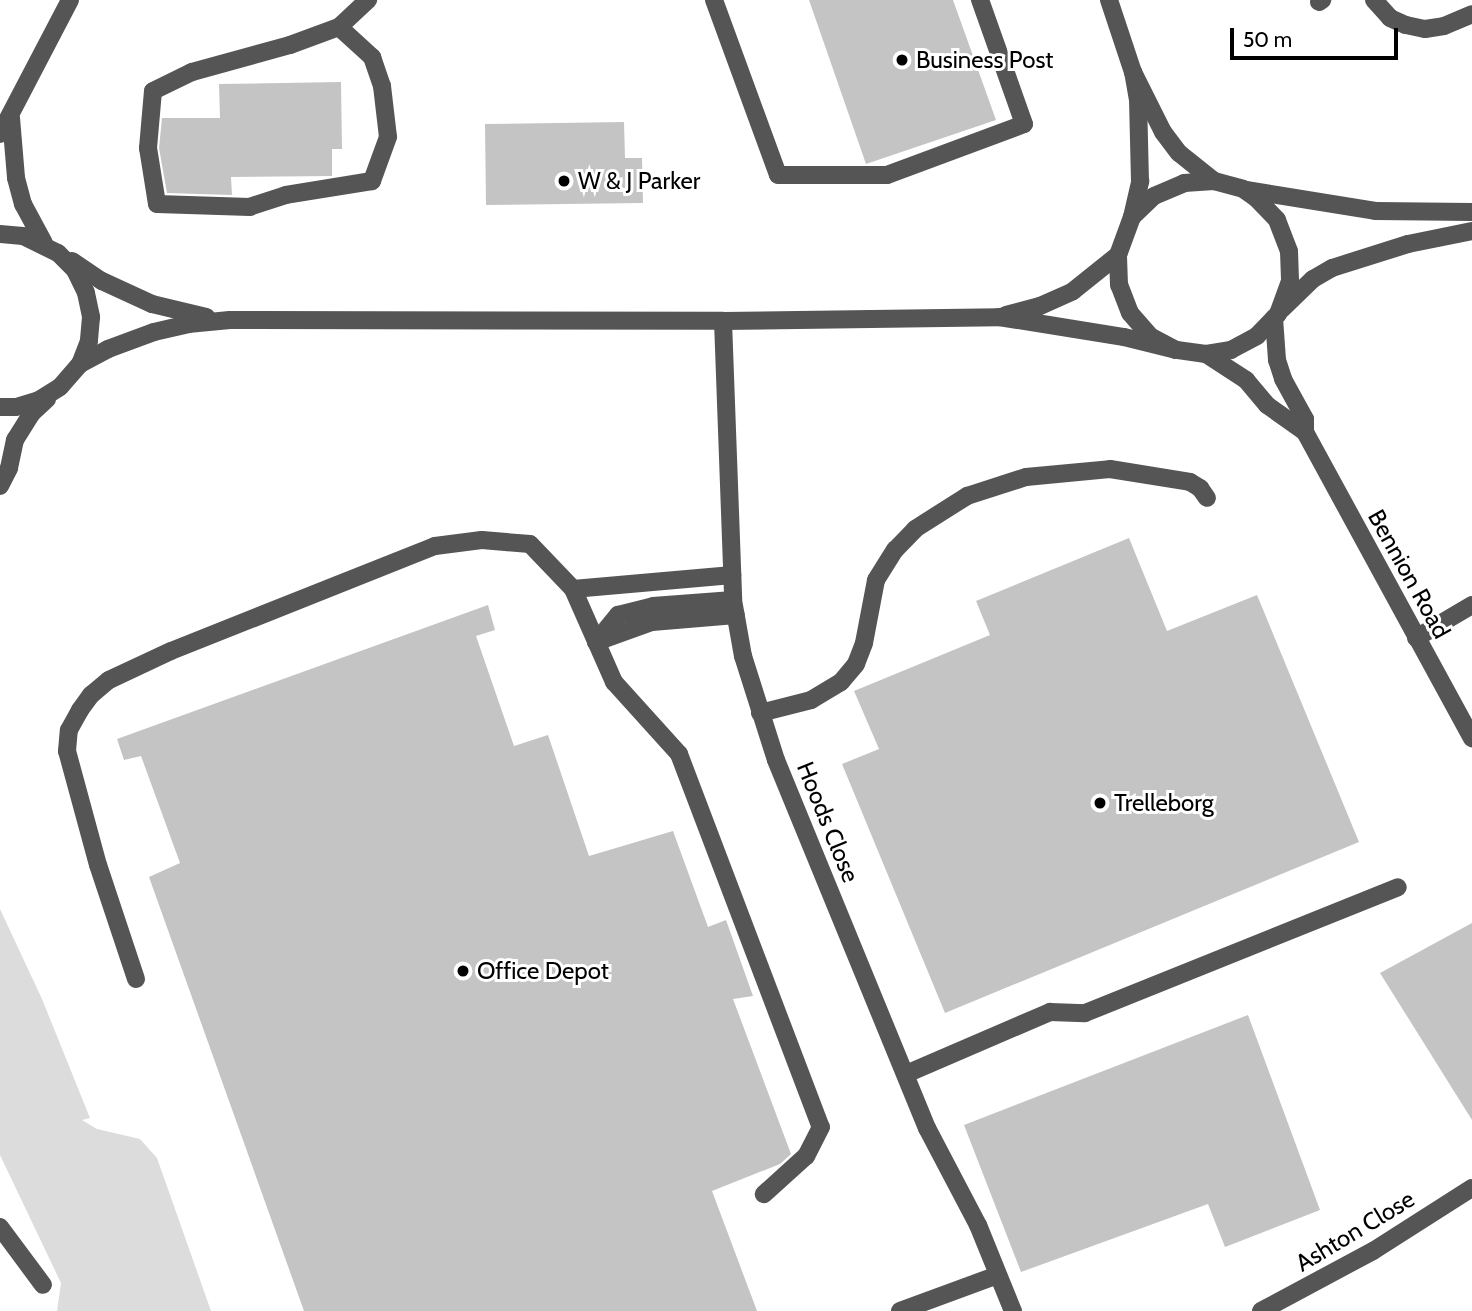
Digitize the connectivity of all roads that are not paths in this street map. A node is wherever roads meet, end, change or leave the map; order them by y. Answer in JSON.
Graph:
{"nodes":[{"id":1,"x":70,"y":0,"type":"edge"},
{"id":2,"x":368,"y":0,"type":"edge"},
{"id":3,"x":714,"y":0,"type":"edge"},
{"id":4,"x":980,"y":0,"type":"edge"},
{"id":5,"x":1109,"y":0,"type":"edge"},
{"id":6,"x":1374,"y":0,"type":"edge"},
{"id":7,"x":1472,"y":14,"type":"edge"},
{"id":8,"x":339,"y":27,"type":"junction"},
{"id":9,"x":1133,"y":72,"type":"junction"},
{"id":10,"x":11,"y":118,"type":"junction"},
{"id":11,"x":0,"y":134,"type":"edge"},
{"id":12,"x":1214,"y":181,"type":"junction"},
{"id":13,"x":1243,"y":189,"type":"junction"},
{"id":14,"x":1472,"y":212,"type":"edge"},
{"id":15,"x":1132,"y":217,"type":"junction"},
{"id":16,"x":1472,"y":231,"type":"edge"},
{"id":17,"x":0,"y":234,"type":"edge"},
{"id":18,"x":51,"y":248,"type":"junction"},
{"id":19,"x":1118,"y":255,"type":"junction"},
{"id":20,"x":1276,"y":316,"type":"junction"},
{"id":21,"x":999,"y":317,"type":"junction"},
{"id":22,"x":230,"y":320,"type":"junction"},
{"id":23,"x":723,"y":321,"type":"junction"},
{"id":24,"x":1176,"y":350,"type":"junction"},
{"id":25,"x":1206,"y":354,"type":"junction"},
{"id":26,"x":80,"y":364,"type":"junction"},
{"id":27,"x":60,"y":387,"type":"junction"},
{"id":28,"x":0,"y":407,"type":"edge"},
{"id":29,"x":1305,"y":432,"type":"junction"},
{"id":30,"x":0,"y":486,"type":"edge"},
{"id":31,"x":1207,"y":498,"type":"dead end"},
{"id":32,"x":732,"y":575,"type":"junction"},
{"id":33,"x":573,"y":589,"type":"junction"},
{"id":34,"x":1472,"y":605,"type":"edge"},
{"id":35,"x":734,"y":608,"type":"junction"},
{"id":36,"x":1416,"y":638,"type":"junction"},
{"id":37,"x":596,"y":642,"type":"junction"},
{"id":38,"x":760,"y":713,"type":"junction"},
{"id":39,"x":1472,"y":738,"type":"edge"},
{"id":40,"x":1398,"y":887,"type":"dead end"},
{"id":41,"x":136,"y":979,"type":"dead end"},
{"id":42,"x":906,"y":1074,"type":"junction"},
{"id":43,"x":1472,"y":1188,"type":"edge"},
{"id":44,"x":764,"y":1194,"type":"dead end"},
{"id":45,"x":0,"y":1227,"type":"edge"},
{"id":46,"x":998,"y":1275,"type":"junction"},
{"id":47,"x":43,"y":1285,"type":"dead end"},
{"id":48,"x":900,"y":1311,"type":"edge"},
{"id":49,"x":1013,"y":1311,"type":"edge"},
{"id":50,"x":1261,"y":1311,"type":"edge"}],
"edges":[{"from":1,"to":10,"type":"street"},
{"from":2,"to":8,"type":"street"},
{"from":3,"to":4,"type":"street"},
{"from":5,"to":9,"type":"street"},
{"from":6,"to":7,"type":"street"},
{"from":8,"to":8,"type":"street"},
{"from":9,"to":12,"type":"street"},
{"from":9,"to":15,"type":"street"},
{"from":10,"to":11,"type":"street"},
{"from":10,"to":18,"type":"street"},
{"from":12,"to":13,"type":"street"},
{"from":12,"to":15,"type":"street"},
{"from":13,"to":14,"type":"street"},
{"from":13,"to":20,"type":"street"},
{"from":15,"to":19,"type":"street"},
{"from":16,"to":20,"type":"street"},
{"from":17,"to":18,"type":"street"},
{"from":18,"to":22,"type":"street"},
{"from":18,"to":26,"type":"street"},
{"from":19,"to":21,"type":"street"},
{"from":19,"to":24,"type":"street"},
{"from":20,"to":25,"type":"street"},
{"from":20,"to":29,"type":"street","name":"Bennion Road"},
{"from":21,"to":23,"type":"street"},
{"from":21,"to":24,"type":"street"},
{"from":22,"to":23,"type":"street"},
{"from":22,"to":26,"type":"street"},
{"from":23,"to":32,"type":"street","name":"Hoods Close"},
{"from":24,"to":25,"type":"street"},
{"from":25,"to":29,"type":"street","name":"Bennion Road"},
{"from":26,"to":27,"type":"street"},
{"from":27,"to":28,"type":"street"},
{"from":27,"to":30,"type":"street"},
{"from":29,"to":36,"type":"street","name":"Bennion Road"},
{"from":31,"to":38,"type":"street"},
{"from":32,"to":33,"type":"street"},
{"from":32,"to":35,"type":"street","name":"Hoods Close"},
{"from":33,"to":37,"type":"street"},
{"from":33,"to":41,"type":"street"},
{"from":34,"to":36,"type":"street"},
{"from":35,"to":37,"type":"street"},
{"from":35,"to":38,"type":"street","name":"Hoods Close"},
{"from":36,"to":39,"type":"street","name":"Bennion Road"},
{"from":37,"to":44,"type":"street"},
{"from":38,"to":42,"type":"street","name":"Hoods Close"},
{"from":40,"to":42,"type":"street"},
{"from":42,"to":46,"type":"street","name":"Hoods Close"},
{"from":43,"to":50,"type":"street","name":"Ashton Close"},
{"from":45,"to":47,"type":"street"},
{"from":46,"to":48,"type":"street"},
{"from":46,"to":49,"type":"street","name":"Hoods Close"}]}
